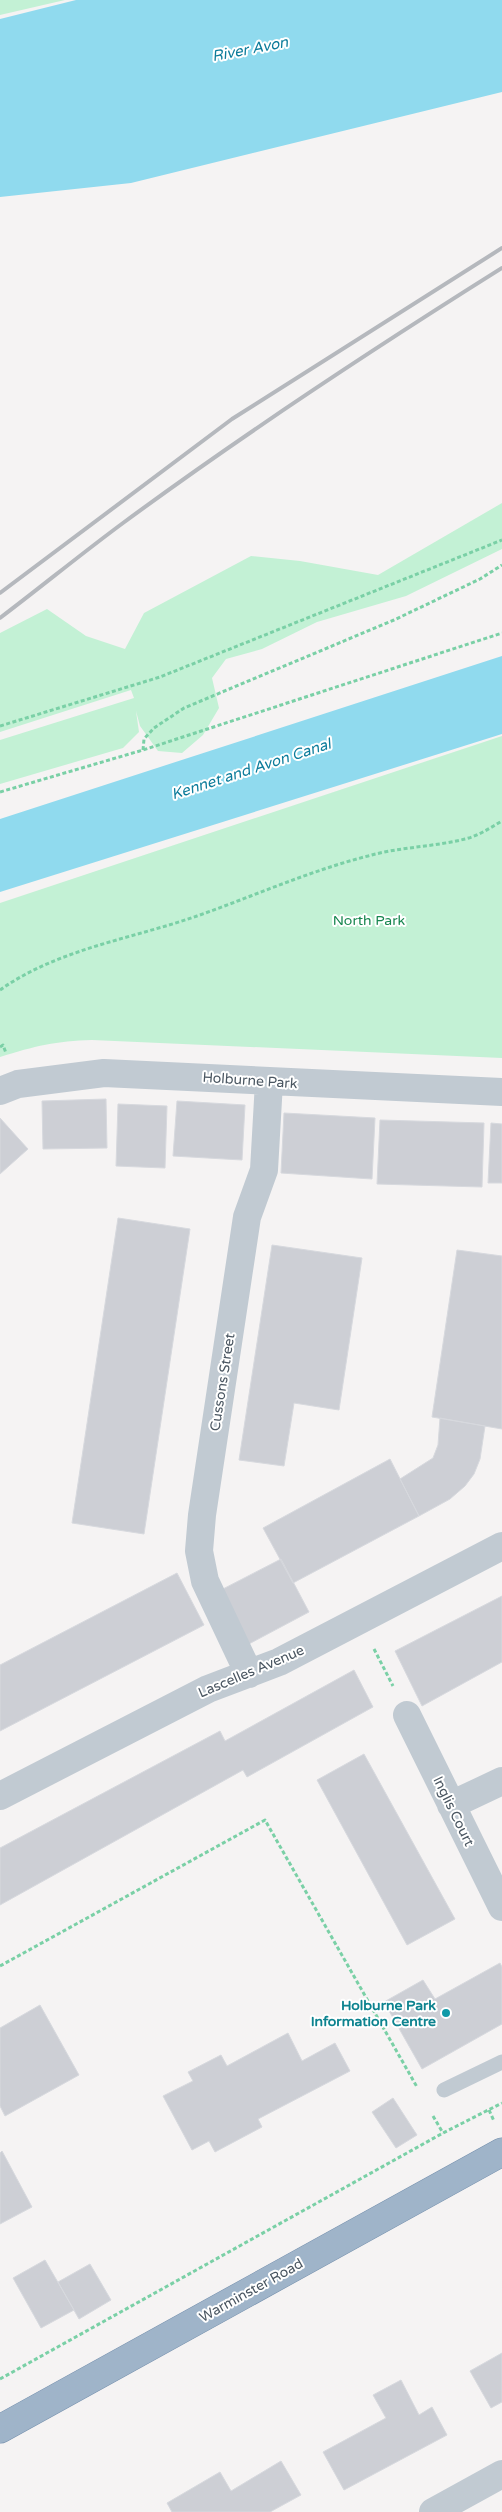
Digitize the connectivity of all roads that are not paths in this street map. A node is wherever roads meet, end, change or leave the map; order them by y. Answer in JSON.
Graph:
{"nodes":[{"id":1,"x":269,"y":1082,"type":"junction"},
{"id":2,"x":0,"y":1091,"type":"edge"},
{"id":3,"x":502,"y":1092,"type":"edge"},
{"id":4,"x":502,"y":1546,"type":"edge"},
{"id":5,"x":249,"y":1674,"type":"junction"},
{"id":6,"x":407,"y":1715,"type":"road end"},
{"id":7,"x":502,"y":1781,"type":"edge"},
{"id":8,"x":0,"y":1796,"type":"edge"},
{"id":9,"x":451,"y":1805,"type":"junction"},
{"id":10,"x":502,"y":1907,"type":"edge"},
{"id":11,"x":502,"y":2062,"type":"edge"},
{"id":12,"x":444,"y":2090,"type":"dead end"},
{"id":13,"x":502,"y":2152,"type":"edge"},
{"id":14,"x":0,"y":2429,"type":"edge"},
{"id":15,"x":502,"y":2474,"type":"edge"},
{"id":16,"x":433,"y":2512,"type":"edge"}],
"edges":[{"from":1,"to":2,"type":"street","name":"Holburne Park"},
{"from":1,"to":3,"type":"street","name":"Holburne Park"},
{"from":1,"to":5,"type":"street","name":"Cussons Street"},
{"from":4,"to":5,"type":"street","name":"Lascelles Avenue"},
{"from":5,"to":8,"type":"street","name":"Lascelles Avenue"},
{"from":6,"to":9,"type":"street","name":"Inglis Court"},
{"from":7,"to":9,"type":"street"},
{"from":9,"to":10,"type":"street","name":"Inglis Court"},
{"from":11,"to":12,"type":"lane"},
{"from":13,"to":14,"type":"highway","name":"Warminster Road"},
{"from":15,"to":16,"type":"street"}]}
